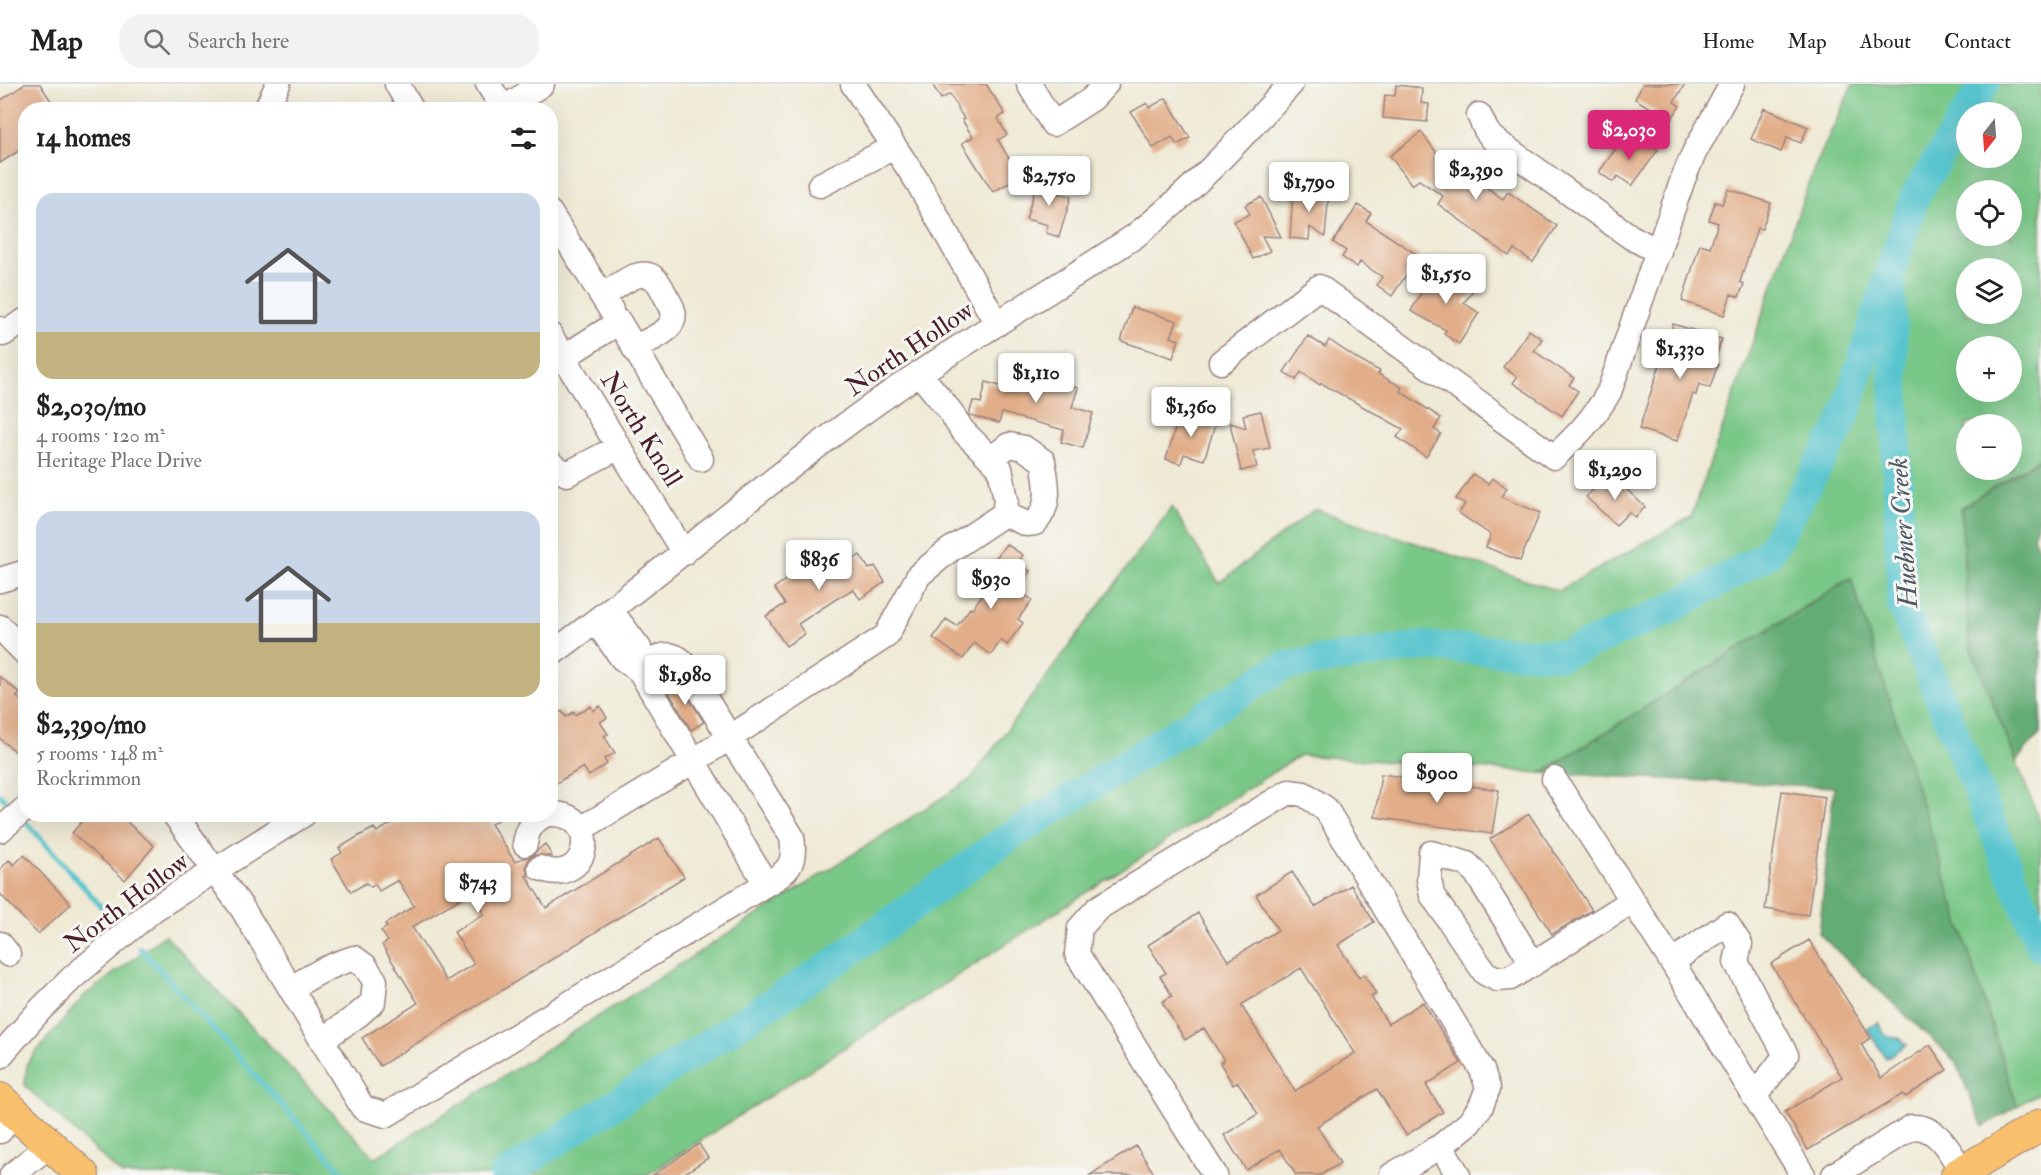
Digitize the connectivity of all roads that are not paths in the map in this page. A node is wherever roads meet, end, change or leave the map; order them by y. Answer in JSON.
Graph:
{"nodes":[{"id":1,"x":278,"y":84,"type":"edge"},
{"id":2,"x":488,"y":84,"type":"edge"},
{"id":3,"x":542,"y":84,"type":"edge"},
{"id":4,"x":853,"y":84,"type":"edge"},
{"id":5,"x":1029,"y":84,"type":"edge"},
{"id":6,"x":1106,"y":84,"type":"edge"},
{"id":7,"x":1292,"y":84,"type":"edge"},
{"id":8,"x":1732,"y":84,"type":"edge"},
{"id":9,"x":270,"y":102,"type":"edge"},
{"id":10,"x":498,"y":102,"type":"edge"},
{"id":11,"x":513,"y":102,"type":"edge"},
{"id":12,"x":1479,"y":115,"type":"dead end"},
{"id":13,"x":894,"y":147,"type":"junction"},
{"id":14,"x":820,"y":185,"type":"dead end"},
{"id":15,"x":558,"y":226,"type":"edge"},
{"id":16,"x":1659,"y":252,"type":"junction"},
{"id":17,"x":603,"y":296,"type":"junction"},
{"id":18,"x":619,"y":322,"type":"junction"},
{"id":19,"x":997,"y":324,"type":"junction"},
{"id":20,"x":18,"y":325,"type":"edge"},
{"id":21,"x":0,"y":329,"type":"edge"},
{"id":22,"x":558,"y":348,"type":"edge"},
{"id":23,"x":634,"y":348,"type":"junction"},
{"id":24,"x":564,"y":357,"type":"junction"},
{"id":25,"x":1221,"y":362,"type":"dead end"},
{"id":26,"x":919,"y":373,"type":"junction"},
{"id":27,"x":619,"y":447,"type":"junction"},
{"id":28,"x":701,"y":459,"type":"dead end"},
{"id":29,"x":991,"y":459,"type":"junction"},
{"id":30,"x":558,"y":469,"type":"edge"},
{"id":31,"x":1004,"y":514,"type":"junction"},
{"id":32,"x":684,"y":553,"type":"junction"},
{"id":33,"x":18,"y":574,"type":"edge"},
{"id":34,"x":0,"y":580,"type":"edge"},
{"id":35,"x":604,"y":617,"type":"junction"},
{"id":36,"x":0,"y":627,"type":"edge"},
{"id":37,"x":18,"y":646,"type":"edge"},
{"id":38,"x":558,"y":649,"type":"edge"},
{"id":39,"x":640,"y":671,"type":"junction"},
{"id":40,"x":729,"y":738,"type":"junction"},
{"id":41,"x":692,"y":762,"type":"junction"},
{"id":42,"x":1554,"y":779,"type":"dead end"},
{"id":43,"x":558,"y":814,"type":"edge"},
{"id":44,"x":18,"y":815,"type":"edge"},
{"id":45,"x":180,"y":822,"type":"edge"},
{"id":46,"x":291,"y":822,"type":"edge"},
{"id":47,"x":535,"y":822,"type":"edge"},
{"id":48,"x":580,"y":829,"type":"junction"},
{"id":49,"x":0,"y":830,"type":"edge"},
{"id":50,"x":525,"y":844,"type":"dead end"},
{"id":51,"x":540,"y":868,"type":"dead end"},
{"id":52,"x":216,"y":870,"type":"junction"},
{"id":53,"x":766,"y":884,"type":"junction"},
{"id":54,"x":1632,"y":901,"type":"junction"},
{"id":55,"x":1672,"y":962,"type":"junction"},
{"id":56,"x":1533,"y":964,"type":"junction"},
{"id":57,"x":291,"y":989,"type":"junction"},
{"id":58,"x":322,"y":1040,"type":"junction"},
{"id":59,"x":0,"y":1056,"type":"edge"},
{"id":60,"x":1754,"y":1096,"type":"junction"},
{"id":61,"x":5,"y":1114,"type":"edge"},
{"id":62,"x":2038,"y":1127,"type":"edge"},
{"id":63,"x":51,"y":1144,"type":"junction"},
{"id":64,"x":1441,"y":1146,"type":"junction"},
{"id":65,"x":1960,"y":1173,"type":"edge"},
{"id":66,"x":12,"y":1175,"type":"edge"},
{"id":67,"x":83,"y":1175,"type":"edge"},
{"id":68,"x":1215,"y":1175,"type":"edge"},
{"id":69,"x":1392,"y":1175,"type":"edge"},
{"id":70,"x":1458,"y":1175,"type":"edge"},
{"id":71,"x":1803,"y":1175,"type":"edge"},
{"id":72,"x":1834,"y":1175,"type":"edge"}],
"edges":[{"from":1,"to":9,"type":"street"},
{"from":2,"to":10,"type":"street"},
{"from":3,"to":11,"type":"street"},
{"from":4,"to":13,"type":"street"},
{"from":5,"to":6,"type":"street"},
{"from":7,"to":19,"type":"street","name":"North Hollow"},
{"from":8,"to":16,"type":"street"},
{"from":12,"to":16,"type":"street"},
{"from":13,"to":14,"type":"street"},
{"from":13,"to":19,"type":"street"},
{"from":15,"to":17,"type":"street"},
{"from":16,"to":25,"type":"street"},
{"from":17,"to":18,"type":"street"},
{"from":17,"to":23,"type":"street"},
{"from":18,"to":23,"type":"street"},
{"from":18,"to":24,"type":"street"},
{"from":19,"to":26,"type":"street","name":"North Hollow"},
{"from":20,"to":21,"type":"street"},
{"from":22,"to":24,"type":"street","name":"North Knoll"},
{"from":23,"to":28,"type":"street"},
{"from":24,"to":27,"type":"street","name":"North Knoll"},
{"from":26,"to":29,"type":"street"},
{"from":26,"to":32,"type":"street","name":"North Hollow"},
{"from":27,"to":30,"type":"street"},
{"from":27,"to":32,"type":"street","name":"North Knoll"},
{"from":29,"to":31,"type":"street"},
{"from":29,"to":31,"type":"street"},
{"from":31,"to":40,"type":"street"},
{"from":32,"to":35,"type":"street","name":"North Hollow"},
{"from":33,"to":34,"type":"street"},
{"from":35,"to":38,"type":"street","name":"North Hollow"},
{"from":35,"to":39,"type":"street"},
{"from":36,"to":37,"type":"street"},
{"from":39,"to":40,"type":"street"},
{"from":39,"to":41,"type":"street"},
{"from":40,"to":41,"type":"street"},
{"from":40,"to":53,"type":"street"},
{"from":41,"to":48,"type":"street"},
{"from":41,"to":53,"type":"street"},
{"from":42,"to":54,"type":"street"},
{"from":43,"to":48,"type":"street"},
{"from":44,"to":49,"type":"street"},
{"from":45,"to":52,"type":"street"},
{"from":46,"to":52,"type":"street","name":"North Hollow"},
{"from":47,"to":50,"type":"street"},
{"from":48,"to":51,"type":"street"},
{"from":52,"to":57,"type":"street"},
{"from":52,"to":59,"type":"street","name":"North Hollow"},
{"from":53,"to":58,"type":"street"},
{"from":54,"to":55,"type":"street"},
{"from":54,"to":56,"type":"street"},
{"from":55,"to":60,"type":"street"},
{"from":55,"to":60,"type":"street"},
{"from":56,"to":56,"type":"street"},
{"from":57,"to":58,"type":"street"},
{"from":57,"to":58,"type":"street"},
{"from":60,"to":71,"type":"street"},
{"from":61,"to":63,"type":"main road"},
{"from":62,"to":65,"type":"main road"},
{"from":63,"to":66,"type":"street"},
{"from":63,"to":67,"type":"main road"},
{"from":64,"to":68,"type":"street"},
{"from":64,"to":69,"type":"street"},
{"from":64,"to":70,"type":"street"},
{"from":65,"to":72,"type":"street"}]}
